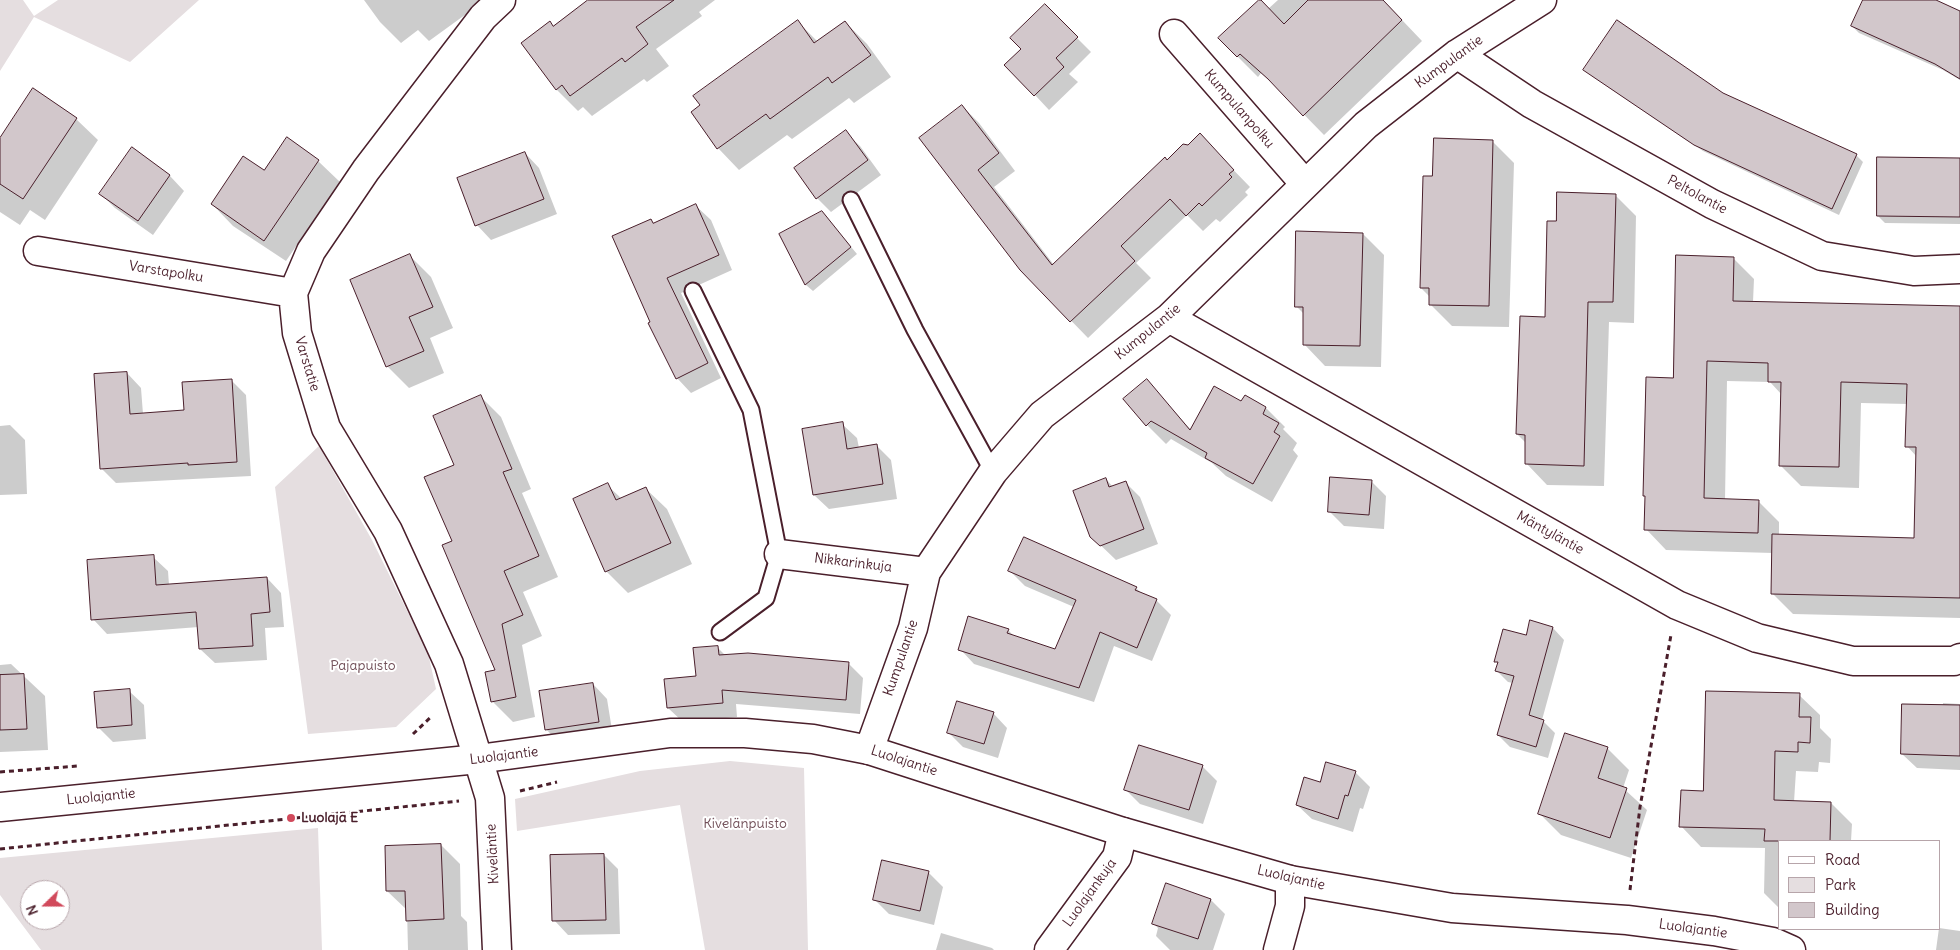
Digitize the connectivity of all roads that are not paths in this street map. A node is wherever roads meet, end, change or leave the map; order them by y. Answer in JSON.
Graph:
{"nodes":[{"id":1,"x":501,"y":0,"type":"edge"},
{"id":2,"x":1542,"y":0,"type":"edge"},
{"id":3,"x":1174,"y":34,"type":"dead end"},
{"id":4,"x":1457,"y":54,"type":"junction"},
{"id":5,"x":1305,"y":184,"type":"junction"},
{"id":6,"x":851,"y":200,"type":"dead end"},
{"id":7,"x":38,"y":251,"type":"dead end"},
{"id":8,"x":1960,"y":269,"type":"edge"},
{"id":9,"x":693,"y":291,"type":"dead end"},
{"id":10,"x":293,"y":293,"type":"junction"},
{"id":11,"x":1169,"y":318,"type":"junction"},
{"id":12,"x":993,"y":472,"type":"junction"},
{"id":13,"x":779,"y":554,"type":"junction"},
{"id":14,"x":926,"y":572,"type":"junction"},
{"id":15,"x":720,"y":632,"type":"dead end"},
{"id":16,"x":1960,"y":658,"type":"edge"},
{"id":17,"x":869,"y":750,"type":"junction"},
{"id":18,"x":478,"y":760,"type":"junction"},
{"id":19,"x":0,"y":807,"type":"edge"},
{"id":20,"x":1123,"y":832,"type":"junction"},
{"id":21,"x":1290,"y":880,"type":"junction"},
{"id":22,"x":497,"y":950,"type":"edge"},
{"id":23,"x":1049,"y":950,"type":"edge"},
{"id":24,"x":1278,"y":950,"type":"edge"},
{"id":25,"x":1791,"y":950,"type":"edge"}],
"edges":[{"from":1,"to":10,"type":"street","name":"Varstatie"},
{"from":2,"to":4,"type":"street","name":"Kumpulantie"},
{"from":3,"to":5,"type":"street","name":"Kumpulanpolku"},
{"from":4,"to":5,"type":"street","name":"Kumpulantie"},
{"from":4,"to":8,"type":"street","name":"Peltolantie"},
{"from":5,"to":11,"type":"street","name":"Kumpulantie"},
{"from":6,"to":12,"type":"lane"},
{"from":7,"to":10,"type":"street","name":"Varstapolku"},
{"from":9,"to":13,"type":"lane"},
{"from":10,"to":18,"type":"street","name":"Varstatie"},
{"from":11,"to":12,"type":"street","name":"Kumpulantie"},
{"from":11,"to":16,"type":"street","name":"Mäntyläntie"},
{"from":12,"to":14,"type":"street","name":"Kumpulantie"},
{"from":13,"to":14,"type":"street","name":"Nikkarinkuja"},
{"from":13,"to":15,"type":"lane"},
{"from":14,"to":17,"type":"street","name":"Kumpulantie"},
{"from":17,"to":18,"type":"street","name":"Luolajantie"},
{"from":17,"to":20,"type":"street","name":"Luolajantie"},
{"from":18,"to":19,"type":"street","name":"Luolajantie"},
{"from":18,"to":22,"type":"street","name":"Kiveläntie"},
{"from":20,"to":21,"type":"street","name":"Luolajantie"},
{"from":20,"to":23,"type":"street","name":"Luolajankuja"},
{"from":21,"to":24,"type":"street"},
{"from":21,"to":25,"type":"street","name":"Luolajantie"}]}
